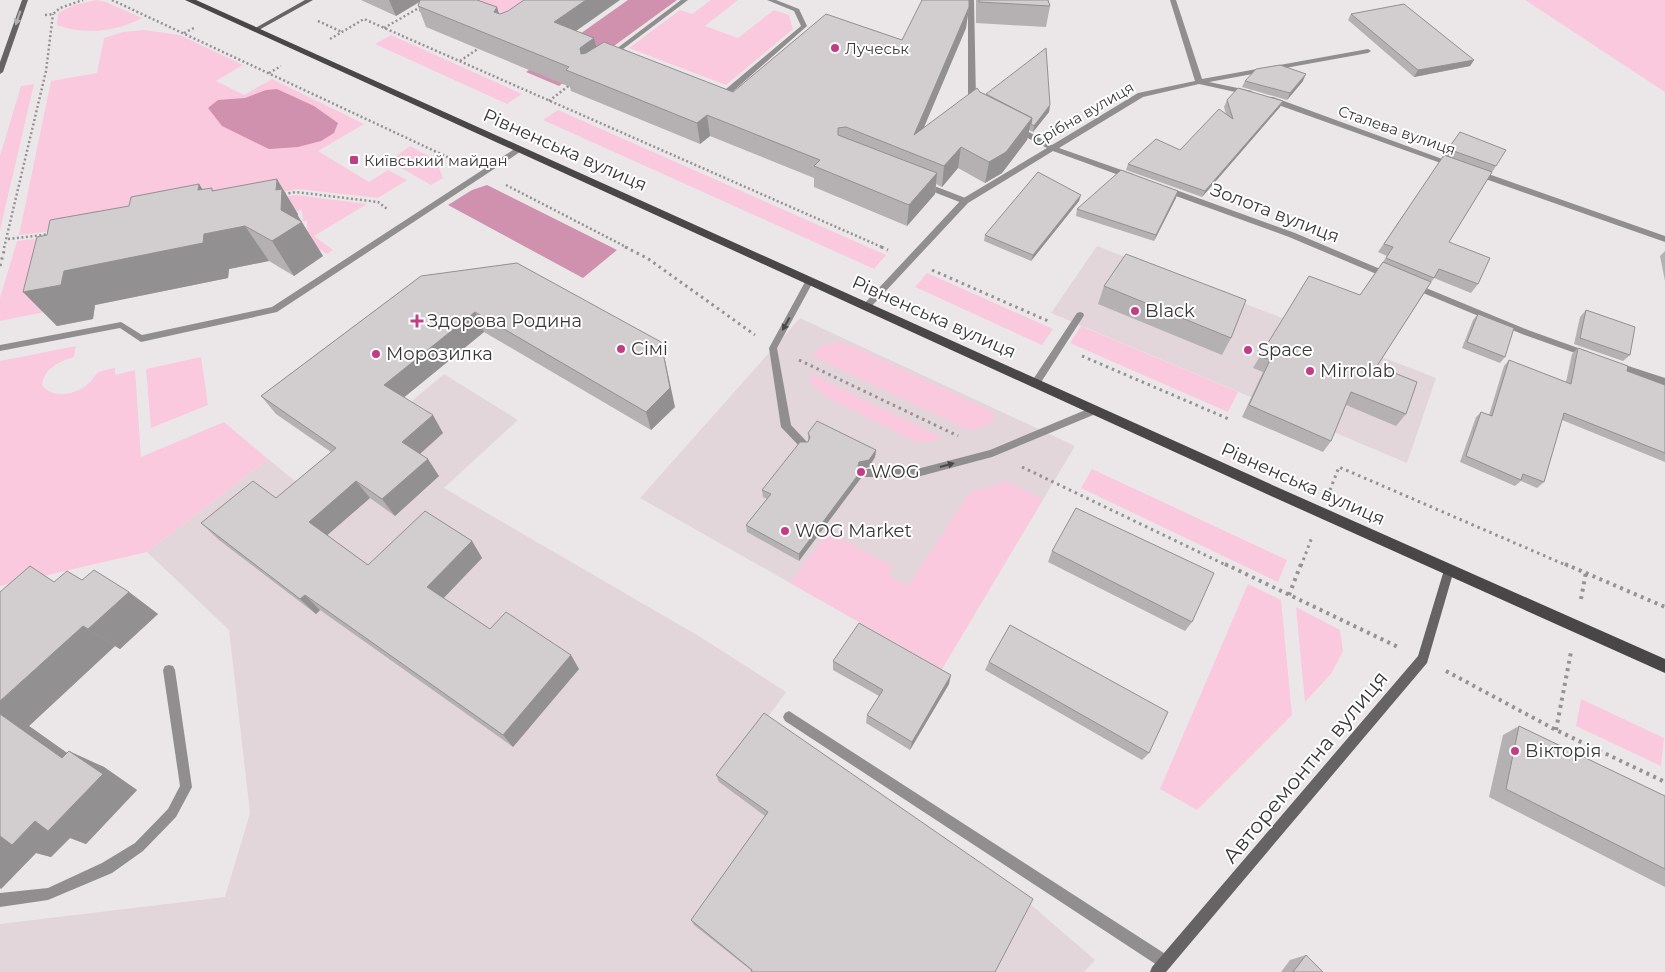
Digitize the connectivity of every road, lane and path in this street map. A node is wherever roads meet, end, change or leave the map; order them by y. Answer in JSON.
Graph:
{"nodes":[{"id":1,"x":25,"y":0,"type":"edge"},
{"id":2,"x":112,"y":0,"type":"edge"},
{"id":3,"x":189,"y":0,"type":"edge"},
{"id":4,"x":310,"y":0,"type":"edge"},
{"id":5,"x":685,"y":0,"type":"edge"},
{"id":6,"x":770,"y":0,"type":"edge"},
{"id":7,"x":971,"y":0,"type":"edge"},
{"id":8,"x":1173,"y":0,"type":"edge"},
{"id":9,"x":427,"y":13,"type":"edge"},
{"id":10,"x":53,"y":14,"type":"dead end"},
{"id":11,"x":364,"y":20,"type":"dead end"},
{"id":12,"x":384,"y":28,"type":"junction"},
{"id":13,"x":255,"y":30,"type":"junction"},
{"id":14,"x":489,"y":42,"type":"edge"},
{"id":15,"x":618,"y":50,"type":"junction"},
{"id":16,"x":1368,"y":51,"type":"dead end"},
{"id":17,"x":610,"y":55,"type":"edge"},
{"id":18,"x":636,"y":57,"type":"edge"},
{"id":19,"x":460,"y":61,"type":"junction"},
{"id":20,"x":0,"y":72,"type":"edge"},
{"id":21,"x":269,"y":74,"type":"dead end"},
{"id":22,"x":1199,"y":82,"type":"junction"},
{"id":23,"x":572,"y":83,"type":"edge"},
{"id":24,"x":709,"y":85,"type":"edge"},
{"id":25,"x":1255,"y":95,"type":"edge"},
{"id":26,"x":1265,"y":97,"type":"edge"},
{"id":27,"x":549,"y":101,"type":"junction"},
{"id":28,"x":981,"y":109,"type":"edge"},
{"id":29,"x":1012,"y":126,"type":"edge"},
{"id":30,"x":1052,"y":148,"type":"junction"},
{"id":31,"x":519,"y":150,"type":"junction"},
{"id":32,"x":1460,"y":166,"type":"edge"},
{"id":33,"x":1470,"y":170,"type":"edge"},
{"id":34,"x":1135,"y":178,"type":"edge"},
{"id":35,"x":912,"y":180,"type":"edge"},
{"id":36,"x":1153,"y":185,"type":"edge"},
{"id":37,"x":277,"y":196,"type":"edge"},
{"id":38,"x":965,"y":201,"type":"junction"},
{"id":39,"x":378,"y":202,"type":"dead end"},
{"id":40,"x":60,"y":233,"type":"edge"},
{"id":41,"x":8,"y":239,"type":"junction"},
{"id":42,"x":1665,"y":239,"type":"edge"},
{"id":43,"x":647,"y":258,"type":"dead end"},
{"id":44,"x":910,"y":260,"type":"junction"},
{"id":45,"x":0,"y":266,"type":"edge"},
{"id":46,"x":1399,"y":280,"type":"edge"},
{"id":47,"x":809,"y":282,"type":"junction"},
{"id":48,"x":1408,"y":284,"type":"edge"},
{"id":49,"x":866,"y":307,"type":"junction"},
{"id":50,"x":1080,"y":315,"type":"dead end"},
{"id":51,"x":1070,"y":330,"type":"junction"},
{"id":52,"x":1060,"y":346,"type":"junction"},
{"id":53,"x":0,"y":348,"type":"edge"},
{"id":54,"x":773,"y":348,"type":"junction"},
{"id":55,"x":1600,"y":359,"type":"edge"},
{"id":56,"x":1609,"y":362,"type":"edge"},
{"id":57,"x":1665,"y":382,"type":"edge"},
{"id":58,"x":1035,"y":384,"type":"junction"},
{"id":59,"x":1095,"y":410,"type":"junction"},
{"id":60,"x":1231,"y":420,"type":"dead end"},
{"id":61,"x":804,"y":445,"type":"edge"},
{"id":62,"x":992,"y":453,"type":"junction"},
{"id":63,"x":1339,"y":467,"type":"dead end"},
{"id":64,"x":864,"y":473,"type":"edge"},
{"id":65,"x":1449,"y":570,"type":"junction"},
{"id":66,"x":1665,"y":606,"type":"edge"},
{"id":67,"x":1423,"y":659,"type":"junction"},
{"id":68,"x":1665,"y":666,"type":"edge"},
{"id":69,"x":169,"y":670,"type":"dead end"},
{"id":70,"x":789,"y":717,"type":"dead end"},
{"id":71,"x":1665,"y":782,"type":"edge"},
{"id":72,"x":0,"y":900,"type":"edge"},
{"id":73,"x":1161,"y":967,"type":"edge"}],
"edges":[{"from":1,"to":20,"type":"street","one_way":true},
{"from":2,"to":21,"type":"path"},
{"from":3,"to":13,"type":"main road","name":"Рівненська вулиця"},
{"from":4,"to":13,"type":"street"},
{"from":5,"to":15,"type":"street"},
{"from":6,"to":24,"type":"street"},
{"from":7,"to":28,"type":"street"},
{"from":8,"to":22,"type":"street"},
{"from":9,"to":12,"type":"path"},
{"from":10,"to":41,"type":"path"},
{"from":11,"to":12,"type":"path"},
{"from":12,"to":19,"type":"path"},
{"from":13,"to":31,"type":"main road","name":"Рівненська вулиця"},
{"from":14,"to":19,"type":"path"},
{"from":15,"to":17,"type":"street"},
{"from":15,"to":18,"type":"street"},
{"from":16,"to":22,"type":"street","name":"Срібна вулиця"},
{"from":19,"to":27,"type":"path"},
{"from":22,"to":25,"type":"street"},
{"from":22,"to":30,"type":"street","name":"Срібна вулиця"},
{"from":23,"to":27,"type":"path"},
{"from":26,"to":32,"type":"street","name":"Сталева вулиця"},
{"from":27,"to":44,"type":"path"},
{"from":29,"to":30,"type":"street"},
{"from":30,"to":34,"type":"street"},
{"from":30,"to":38,"type":"street","name":"Срібна вулиця"},
{"from":31,"to":47,"type":"main road","name":"Рівненська вулиця"},
{"from":31,"to":53,"type":"street"},
{"from":33,"to":42,"type":"street","name":"Сталева вулиця"},
{"from":35,"to":38,"type":"street"},
{"from":36,"to":46,"type":"street","name":"Золота вулиця"},
{"from":37,"to":39,"type":"path"},
{"from":38,"to":44,"type":"street","name":"Срібна вулиця"},
{"from":40,"to":41,"type":"path"},
{"from":41,"to":45,"type":"path"},
{"from":43,"to":54,"type":"path"},
{"from":44,"to":49,"type":"street","name":"Срібна вулиця"},
{"from":44,"to":51,"type":"path"},
{"from":47,"to":49,"type":"main road","name":"Рівненська вулиця"},
{"from":47,"to":54,"type":"street","one_way":true},
{"from":48,"to":55,"type":"street"},
{"from":49,"to":58,"type":"main road","name":"Рівненська вулиця"},
{"from":50,"to":51,"type":"street"},
{"from":51,"to":52,"type":"street"},
{"from":52,"to":58,"type":"street"},
{"from":52,"to":60,"type":"path"},
{"from":54,"to":61,"type":"street"},
{"from":54,"to":62,"type":"path"},
{"from":56,"to":57,"type":"street"},
{"from":58,"to":59,"type":"main road","name":"Рівненська вулиця"},
{"from":59,"to":62,"type":"street"},
{"from":59,"to":65,"type":"main road","name":"Рівненська вулиця"},
{"from":64,"to":62,"type":"street","one_way":true},
{"from":62,"to":67,"type":"path"},
{"from":63,"to":66,"type":"path"},
{"from":65,"to":67,"type":"street","name":"Авторемонтна вулиця"},
{"from":65,"to":68,"type":"main road","name":"Рівненська вулиця"},
{"from":67,"to":71,"type":"path"},
{"from":67,"to":73,"type":"street","name":"Авторемонтна вулиця"},
{"from":69,"to":72,"type":"street"},
{"from":70,"to":73,"type":"street"}]}
